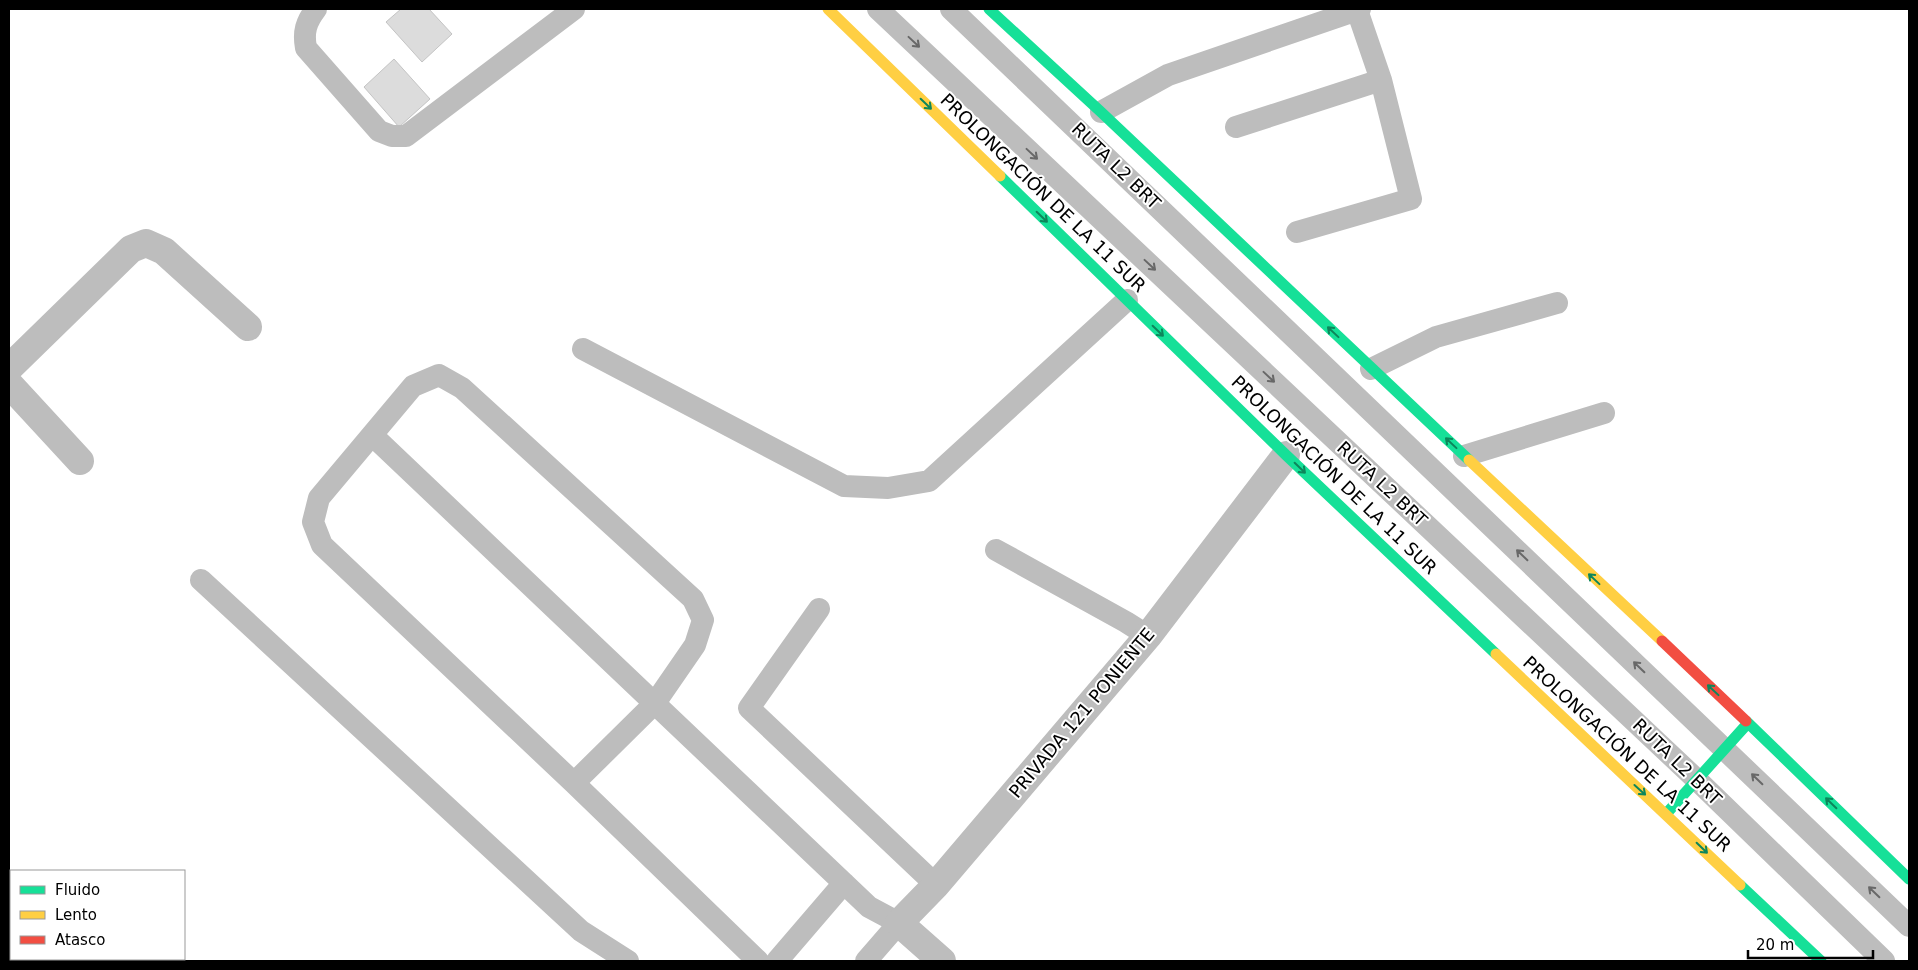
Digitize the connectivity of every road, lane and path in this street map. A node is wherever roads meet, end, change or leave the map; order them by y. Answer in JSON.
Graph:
{"nodes":[{"id":1,"x":316,"y":9,"type":"edge"},
{"id":2,"x":574,"y":9,"type":"edge"},
{"id":3,"x":828,"y":9,"type":"edge"},
{"id":4,"x":878,"y":9,"type":"edge"},
{"id":5,"x":951,"y":9,"type":"edge"},
{"id":6,"x":989,"y":9,"type":"edge"},
{"id":7,"x":1358,"y":9,"type":"edge"},
{"id":8,"x":1381,"y":80,"type":"junction"},
{"id":9,"x":1101,"y":112,"type":"junction"},
{"id":10,"x":1236,"y":128,"type":"dead end"},
{"id":11,"x":1297,"y":232,"type":"dead end"},
{"id":12,"x":1127,"y":300,"type":"junction"},
{"id":13,"x":1557,"y":303,"type":"dead end"},
{"id":14,"x":248,"y":327,"type":"dead end"},
{"id":15,"x":583,"y":350,"type":"dead end"},
{"id":16,"x":9,"y":368,"type":"edge"},
{"id":17,"x":1371,"y":368,"type":"junction"},
{"id":18,"x":9,"y":384,"type":"edge"},
{"id":19,"x":1604,"y":413,"type":"dead end"},
{"id":20,"x":372,"y":435,"type":"junction"},
{"id":21,"x":1286,"y":455,"type":"junction"},
{"id":22,"x":1464,"y":456,"type":"junction"},
{"id":23,"x":80,"y":462,"type":"dead end"},
{"id":24,"x":996,"y":550,"type":"dead end"},
{"id":25,"x":201,"y":580,"type":"dead end"},
{"id":26,"x":819,"y":609,"type":"dead end"},
{"id":27,"x":1148,"y":636,"type":"junction"},
{"id":28,"x":655,"y":703,"type":"junction"},
{"id":29,"x":1748,"y":723,"type":"junction"},
{"id":30,"x":1725,"y":749,"type":"junction"},
{"id":31,"x":1697,"y":780,"type":"junction"},
{"id":32,"x":574,"y":783,"type":"junction"},
{"id":33,"x":1666,"y":814,"type":"junction"},
{"id":34,"x":1909,"y":879,"type":"edge"},
{"id":35,"x":844,"y":883,"type":"junction"},
{"id":36,"x":936,"y":885,"type":"junction"},
{"id":37,"x":899,"y":924,"type":"junction"},
{"id":38,"x":1909,"y":926,"type":"edge"},
{"id":39,"x":628,"y":961,"type":"edge"},
{"id":40,"x":758,"y":961,"type":"edge"},
{"id":41,"x":777,"y":961,"type":"edge"},
{"id":42,"x":866,"y":961,"type":"edge"},
{"id":43,"x":942,"y":961,"type":"edge"},
{"id":44,"x":1820,"y":961,"type":"edge"},
{"id":45,"x":1884,"y":961,"type":"edge"}],
"edges":[{"from":1,"to":2,"type":"lane"},
{"from":3,"to":12,"type":"main road","name":"PROLONGACIÓN DE LA 11 SUR","one_way":true},
{"from":4,"to":31,"type":"lane","name":"RUTA L2 BRT","one_way":true},
{"from":30,"to":5,"type":"lane","name":"RUTA L2 BRT","one_way":true},
{"from":6,"to":9,"type":"main road"},
{"from":7,"to":8,"type":"lane"},
{"from":7,"to":9,"type":"lane"},
{"from":8,"to":10,"type":"lane"},
{"from":8,"to":11,"type":"lane"},
{"from":17,"to":9,"type":"main road","one_way":true},
{"from":12,"to":15,"type":"lane"},
{"from":12,"to":21,"type":"main road","name":"PROLONGACIÓN DE LA 11 SUR","one_way":true},
{"from":13,"to":17,"type":"lane"},
{"from":14,"to":16,"type":"street"},
{"from":22,"to":17,"type":"main road","one_way":true},
{"from":18,"to":23,"type":"street"},
{"from":19,"to":22,"type":"lane"},
{"from":20,"to":28,"type":"lane"},
{"from":20,"to":28,"type":"lane"},
{"from":20,"to":32,"type":"lane"},
{"from":21,"to":27,"type":"street","name":"PRIVADA 121 PONIENTE"},
{"from":21,"to":33,"type":"main road","name":"PROLONGACIÓN DE LA 11 SUR","one_way":true},
{"from":29,"to":22,"type":"main road","one_way":true},
{"from":24,"to":27,"type":"lane"},
{"from":25,"to":39,"type":"lane"},
{"from":26,"to":36,"type":"lane"},
{"from":27,"to":36,"type":"street","name":"PRIVADA 121 PONIENTE"},
{"from":28,"to":32,"type":"lane"},
{"from":28,"to":35,"type":"lane"},
{"from":29,"to":30,"type":"main road"},
{"from":34,"to":29,"type":"main road","one_way":true},
{"from":30,"to":31,"type":"main road"},
{"from":38,"to":30,"type":"lane","name":"RUTA L2 BRT","one_way":true},
{"from":31,"to":33,"type":"main road"},
{"from":31,"to":45,"type":"lane","name":"RUTA L2 BRT"},
{"from":32,"to":40,"type":"lane"},
{"from":33,"to":44,"type":"main road","name":"PROLONGACIÓN DE LA 11 SUR","one_way":true},
{"from":35,"to":37,"type":"lane"},
{"from":35,"to":41,"type":"lane"},
{"from":36,"to":37,"type":"street","name":"PRIVADA 121 PONIENTE"},
{"from":37,"to":42,"type":"lane","name":"PRIVADA 121 PONIENTE"},
{"from":37,"to":43,"type":"street"}]}
